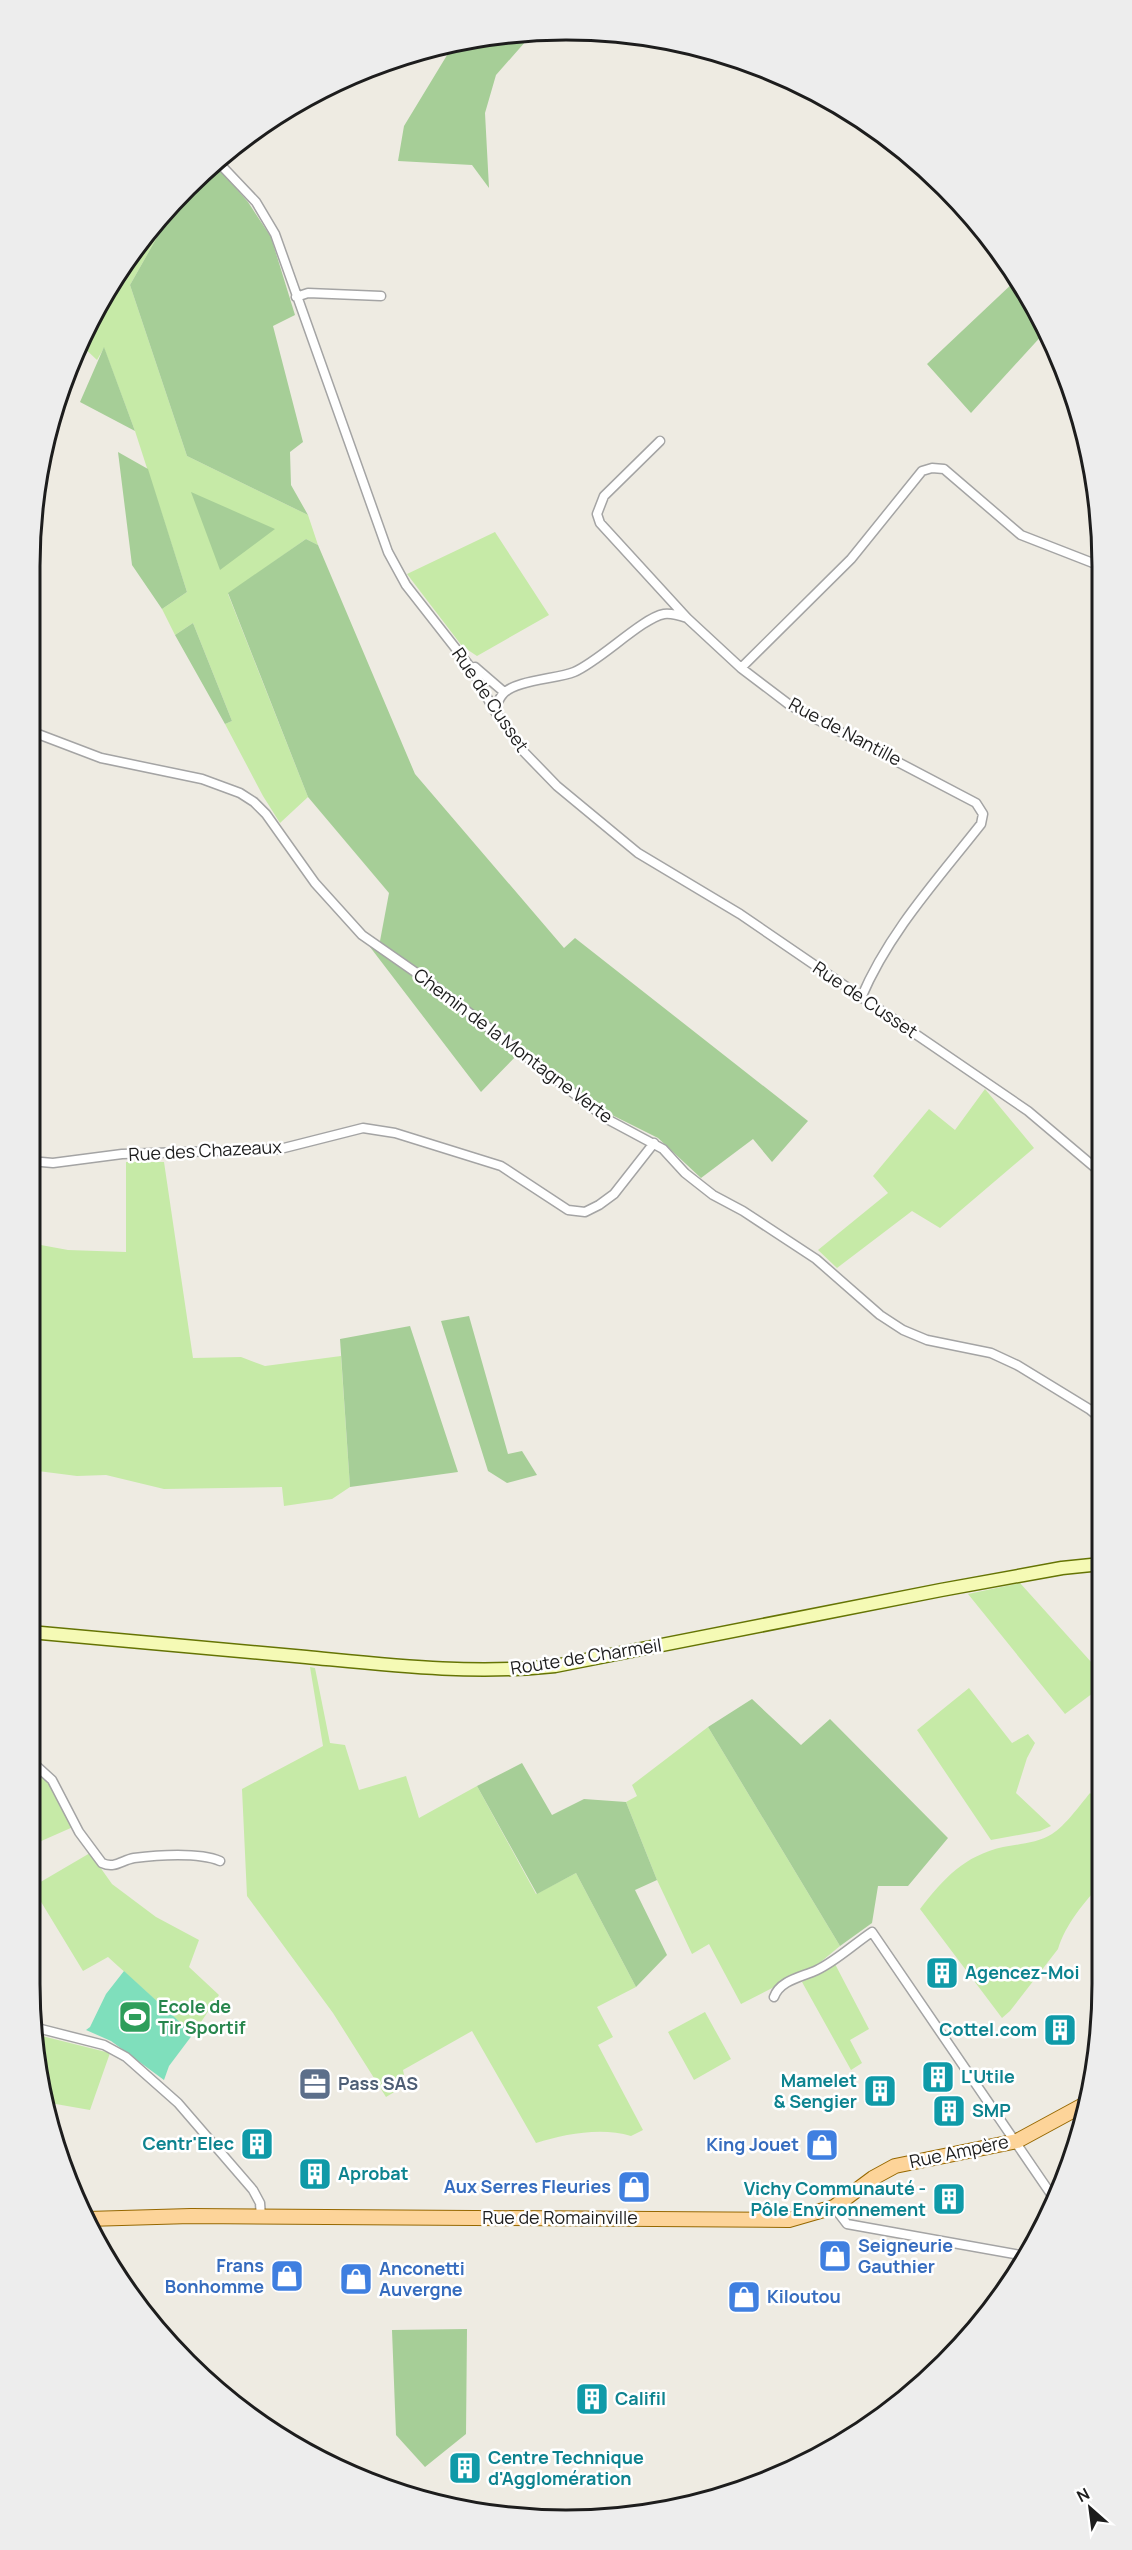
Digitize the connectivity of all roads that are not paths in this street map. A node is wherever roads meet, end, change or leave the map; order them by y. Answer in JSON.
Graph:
{"nodes":[{"id":1,"x":224,"y":168,"type":"edge"},
{"id":2,"x":381,"y":296,"type":"dead end"},
{"id":3,"x":296,"y":297,"type":"junction"},
{"id":4,"x":660,"y":441,"type":"dead end"},
{"id":5,"x":1092,"y":563,"type":"edge"},
{"id":6,"x":666,"y":592,"type":"junction"},
{"id":7,"x":664,"y":614,"type":"junction"},
{"id":8,"x":687,"y":618,"type":"junction"},
{"id":9,"x":471,"y":668,"type":"junction"},
{"id":10,"x":741,"y":668,"type":"junction"},
{"id":11,"x":504,"y":692,"type":"junction"},
{"id":12,"x":494,"y":710,"type":"junction"},
{"id":13,"x":40,"y":735,"type":"edge"},
{"id":14,"x":861,"y":998,"type":"junction"},
{"id":15,"x":654,"y":1143,"type":"junction"},
{"id":16,"x":40,"y":1162,"type":"edge"},
{"id":17,"x":1092,"y":1164,"type":"edge"},
{"id":18,"x":1092,"y":1411,"type":"edge"},
{"id":19,"x":1092,"y":1565,"type":"edge"},
{"id":20,"x":40,"y":1633,"type":"edge"},
{"id":21,"x":40,"y":1769,"type":"edge"},
{"id":22,"x":220,"y":1861,"type":"dead end"},
{"id":23,"x":774,"y":1997,"type":"dead end"},
{"id":24,"x":43,"y":2030,"type":"edge"},
{"id":25,"x":1076,"y":2109,"type":"edge"},
{"id":26,"x":1017,"y":2141,"type":"junction"},
{"id":27,"x":1049,"y":2190,"type":"edge"},
{"id":28,"x":834,"y":2207,"type":"junction"},
{"id":29,"x":261,"y":2217,"type":"junction"},
{"id":30,"x":96,"y":2218,"type":"edge"},
{"id":31,"x":1016,"y":2254,"type":"edge"}],
"edges":[{"from":1,"to":3,"type":"street","name":"Rue de Cusset"},
{"from":2,"to":3,"type":"street"},
{"from":3,"to":9,"type":"street","name":"Rue de Cusset"},
{"from":4,"to":6,"type":"street","name":"Rue de Nantille"},
{"from":5,"to":10,"type":"street"},
{"from":6,"to":7,"type":"street"},
{"from":6,"to":8,"type":"street","name":"Rue de Nantille"},
{"from":7,"to":8,"type":"street"},
{"from":7,"to":11,"type":"street"},
{"from":8,"to":10,"type":"street","name":"Rue de Nantille"},
{"from":9,"to":11,"type":"street"},
{"from":9,"to":12,"type":"street","name":"Rue de Cusset"},
{"from":10,"to":14,"type":"street","name":"Rue de Nantille"},
{"from":11,"to":12,"type":"street"},
{"from":12,"to":14,"type":"street","name":"Rue de Cusset"},
{"from":13,"to":15,"type":"street","name":"Chemin de la Montagne Verte"},
{"from":14,"to":17,"type":"street","name":"Rue de Cusset"},
{"from":15,"to":16,"type":"street","name":"Rue des Chazeaux"},
{"from":15,"to":18,"type":"street","name":"Chemin de la Montagne Verte"},
{"from":19,"to":20,"type":"main road","name":"Route de Charmeil"},
{"from":21,"to":22,"type":"street"},
{"from":23,"to":26,"type":"street"},
{"from":24,"to":29,"type":"street"},
{"from":25,"to":26,"type":"main road","name":"Rue Ampère"},
{"from":26,"to":27,"type":"street"},
{"from":26,"to":28,"type":"main road","name":"Rue Ampère"},
{"from":28,"to":29,"type":"main road","name":"Rue de Romainville"},
{"from":28,"to":31,"type":"street"},
{"from":29,"to":30,"type":"main road","name":"Rue de Romainville"}]}
